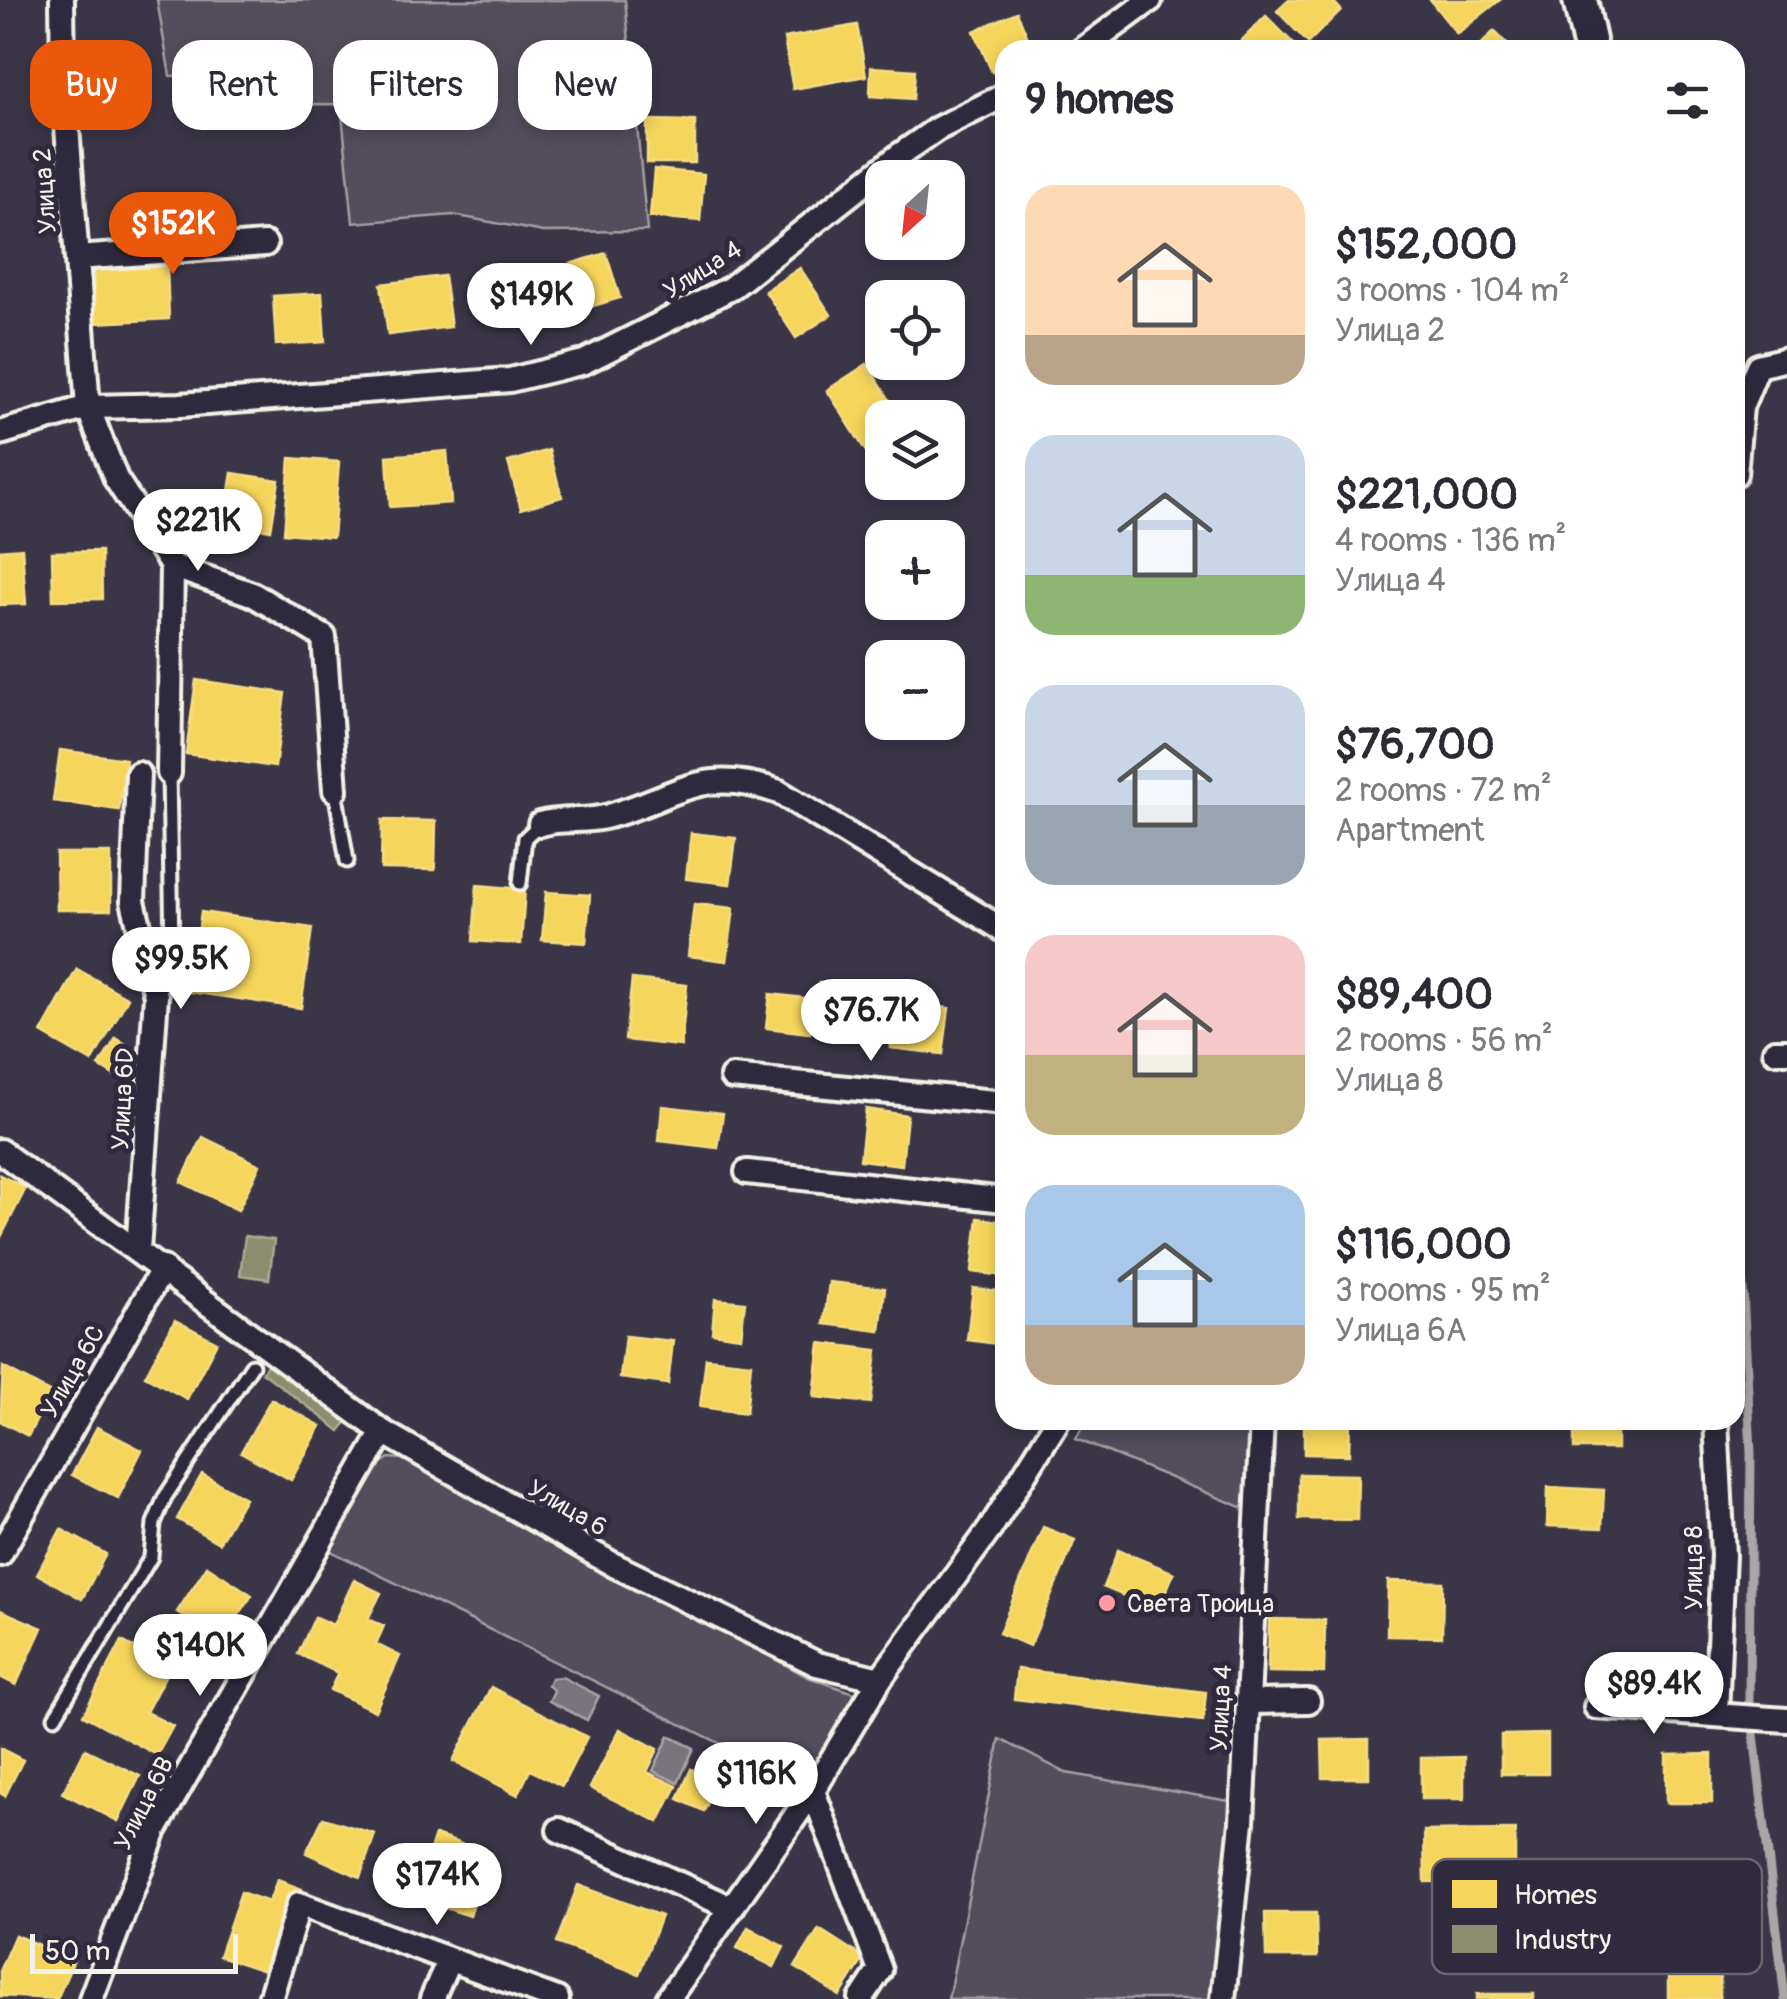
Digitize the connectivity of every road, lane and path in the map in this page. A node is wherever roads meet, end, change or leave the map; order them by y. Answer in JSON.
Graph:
{"nodes":[{"id":1,"x":62,"y":0,"type":"edge"},
{"id":2,"x":1150,"y":0,"type":"edge"},
{"id":3,"x":1580,"y":0,"type":"edge"},
{"id":4,"x":1096,"y":40,"type":"edge"},
{"id":5,"x":1589,"y":40,"type":"edge"},
{"id":6,"x":995,"y":101,"type":"edge"},
{"id":7,"x":265,"y":244,"type":"dead end"},
{"id":8,"x":76,"y":258,"type":"junction"},
{"id":9,"x":1787,"y":359,"type":"edge"},
{"id":10,"x":1745,"y":396,"type":"edge"},
{"id":11,"x":88,"y":407,"type":"junction"},
{"id":12,"x":0,"y":433,"type":"edge"},
{"id":13,"x":172,"y":566,"type":"junction"},
{"id":14,"x":169,"y":773,"type":"joint"},
{"id":15,"x":138,"y":774,"type":"dead end"},
{"id":16,"x":335,"y":790,"type":"joint"},
{"id":17,"x":540,"y":824,"type":"joint"},
{"id":18,"x":347,"y":861,"type":"dead end"},
{"id":19,"x":520,"y":883,"type":"dead end"},
{"id":20,"x":995,"y":925,"type":"edge"},
{"id":21,"x":182,"y":968,"type":"dead end"},
{"id":22,"x":732,"y":1077,"type":"dead end"},
{"id":23,"x":995,"y":1102,"type":"edge"},
{"id":24,"x":0,"y":1151,"type":"edge"},
{"id":25,"x":747,"y":1172,"type":"dead end"},
{"id":26,"x":995,"y":1199,"type":"edge"},
{"id":27,"x":138,"y":1250,"type":"junction"},
{"id":28,"x":163,"y":1268,"type":"junction"},
{"id":29,"x":252,"y":1364,"type":"dead end"},
{"id":30,"x":1052,"y":1430,"type":"edge"},
{"id":31,"x":1262,"y":1430,"type":"edge"},
{"id":32,"x":1717,"y":1430,"type":"edge"},
{"id":33,"x":384,"y":1432,"type":"junction"},
{"id":34,"x":0,"y":1554,"type":"edge"},
{"id":35,"x":880,"y":1678,"type":"junction"},
{"id":36,"x":1308,"y":1701,"type":"dead end"},
{"id":37,"x":1248,"y":1702,"type":"junction"},
{"id":38,"x":1596,"y":1707,"type":"dead end"},
{"id":39,"x":1716,"y":1714,"type":"junction"},
{"id":40,"x":55,"y":1718,"type":"dead end"},
{"id":41,"x":1787,"y":1720,"type":"edge"},
{"id":42,"x":812,"y":1792,"type":"junction"},
{"id":43,"x":560,"y":1830,"type":"dead end"},
{"id":44,"x":732,"y":1908,"type":"junction"},
{"id":45,"x":449,"y":1960,"type":"junction"},
{"id":46,"x":91,"y":1999,"type":"edge"},
{"id":47,"x":270,"y":1999,"type":"edge"},
{"id":48,"x":432,"y":1999,"type":"edge"},
{"id":49,"x":556,"y":1999,"type":"edge"},
{"id":50,"x":668,"y":1999,"type":"edge"},
{"id":51,"x":861,"y":1999,"type":"edge"},
{"id":52,"x":1223,"y":1999,"type":"edge"}],
"edges":[{"from":1,"to":8,"type":"street","name":"Улица 2"},
{"from":2,"to":4,"type":"street"},
{"from":3,"to":5,"type":"street"},
{"from":6,"to":11,"type":"street","name":"Улица 4"},
{"from":7,"to":8,"type":"street","name":"Улица 2"},
{"from":8,"to":11,"type":"street","name":"Улица 2"},
{"from":9,"to":10,"type":"street"},
{"from":11,"to":12,"type":"street","name":"Улица 4"},
{"from":11,"to":13,"type":"street"},
{"from":13,"to":14,"type":"street"},
{"from":13,"to":16,"type":"street"},
{"from":14,"to":21,"type":"lane"},
{"from":15,"to":27,"type":"street","name":"Улица 6D"},
{"from":16,"to":18,"type":"lane"},
{"from":17,"to":19,"type":"lane"},
{"from":17,"to":20,"type":"street"},
{"from":22,"to":23,"type":"street"},
{"from":24,"to":27,"type":"street","name":"Улица 6"},
{"from":25,"to":26,"type":"street"},
{"from":27,"to":28,"type":"street","name":"Улица 6"},
{"from":28,"to":33,"type":"street","name":"Улица 6"},
{"from":28,"to":34,"type":"street","name":"Улица 6C"},
{"from":29,"to":40,"type":"lane"},
{"from":30,"to":35,"type":"street"},
{"from":31,"to":37,"type":"street","name":"Улица 4"},
{"from":32,"to":39,"type":"street","name":"Улица 8"},
{"from":33,"to":35,"type":"street","name":"Улица 6"},
{"from":33,"to":46,"type":"street","name":"Улица 6B"},
{"from":35,"to":42,"type":"street"},
{"from":36,"to":37,"type":"street"},
{"from":37,"to":52,"type":"street","name":"Улица 4"},
{"from":38,"to":39,"type":"street"},
{"from":39,"to":41,"type":"street"},
{"from":42,"to":44,"type":"street"},
{"from":42,"to":51,"type":"street"},
{"from":43,"to":44,"type":"street"},
{"from":44,"to":50,"type":"street"},
{"from":45,"to":47,"type":"street"},
{"from":45,"to":48,"type":"street"},
{"from":45,"to":49,"type":"street"}]}
